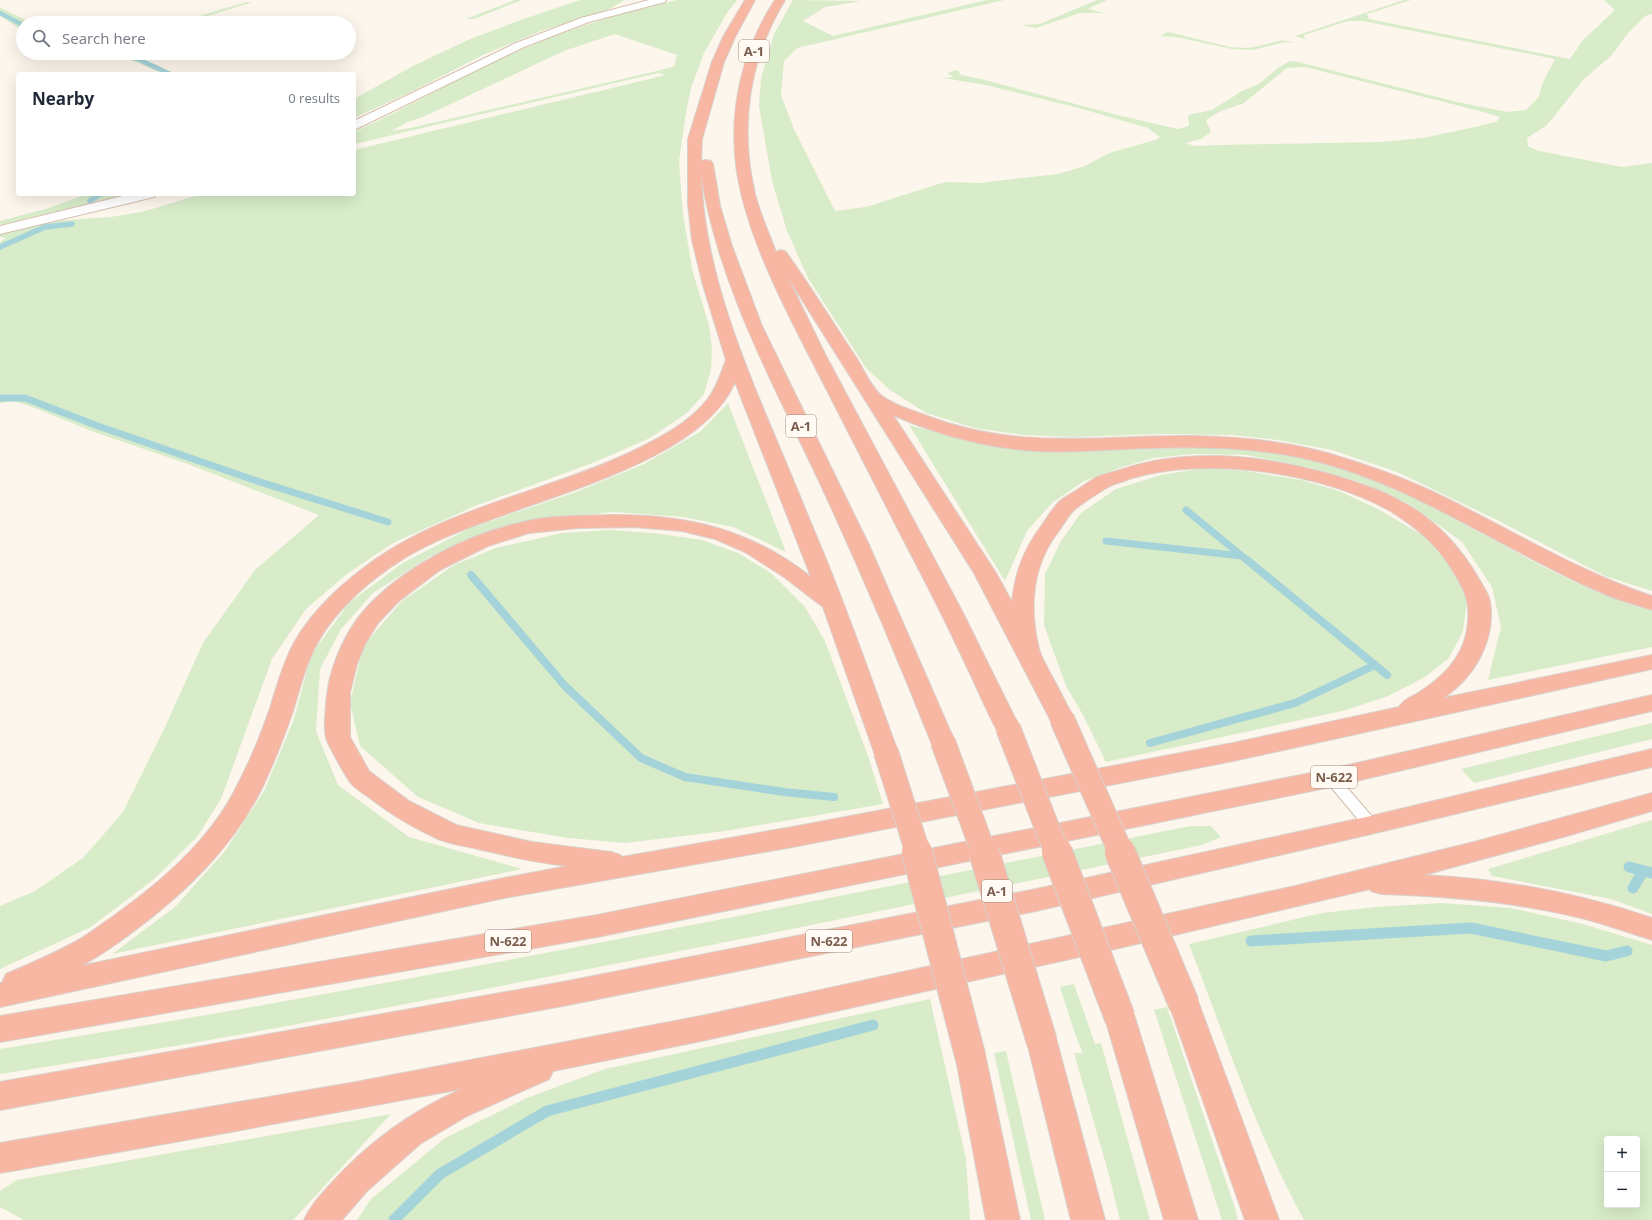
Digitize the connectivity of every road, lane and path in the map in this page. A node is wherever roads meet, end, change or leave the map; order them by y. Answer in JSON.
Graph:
{"nodes":[{"id":1,"x":661,"y":0,"type":"edge"},
{"id":2,"x":750,"y":0,"type":"edge"},
{"id":3,"x":780,"y":0,"type":"edge"},
{"id":4,"x":709,"y":97,"type":"junction"},
{"id":5,"x":356,"y":125,"type":"edge"},
{"id":6,"x":140,"y":196,"type":"edge"},
{"id":7,"x":753,"y":212,"type":"junction"},
{"id":8,"x":0,"y":230,"type":"edge"},
{"id":9,"x":735,"y":360,"type":"junction"},
{"id":10,"x":872,"y":398,"type":"junction"},
{"id":11,"x":1652,"y":603,"type":"edge"},
{"id":12,"x":833,"y":604,"type":"junction"},
{"id":13,"x":1028,"y":652,"type":"junction"},
{"id":14,"x":1652,"y":662,"type":"edge"},
{"id":15,"x":1652,"y":703,"type":"edge"},
{"id":16,"x":1392,"y":717,"type":"junction"},
{"id":17,"x":1652,"y":758,"type":"edge"},
{"id":18,"x":1331,"y":778,"type":"junction"},
{"id":19,"x":1652,"y":802,"type":"edge"},
{"id":20,"x":1370,"y":825,"type":"junction"},
{"id":21,"x":632,"y":865,"type":"junction"},
{"id":22,"x":1350,"y":884,"type":"junction"},
{"id":23,"x":1652,"y":929,"type":"edge"},
{"id":24,"x":0,"y":989,"type":"edge"},
{"id":25,"x":0,"y":995,"type":"edge"},
{"id":26,"x":0,"y":1029,"type":"edge"},
{"id":27,"x":572,"y":1055,"type":"junction"},
{"id":28,"x":0,"y":1096,"type":"edge"},
{"id":29,"x":0,"y":1158,"type":"edge"},
{"id":30,"x":1262,"y":1216,"type":"edge"},
{"id":31,"x":321,"y":1220,"type":"edge"},
{"id":32,"x":1003,"y":1220,"type":"edge"},
{"id":33,"x":1088,"y":1220,"type":"edge"},
{"id":34,"x":1181,"y":1220,"type":"edge"}],
"edges":[{"from":1,"to":5,"type":"street"},
{"from":2,"to":4,"type":"highway","number":"A-1"},
{"from":3,"to":7,"type":"highway","number":"A-1"},
{"from":4,"to":9,"type":"highway"},
{"from":4,"to":33,"type":"highway","number":"A-1","bridge":true},
{"from":6,"to":8,"type":"street"},
{"from":7,"to":10,"type":"highway"},
{"from":7,"to":34,"type":"highway","number":"A-1","bridge":true},
{"from":9,"to":12,"type":"highway"},
{"from":9,"to":24,"type":"highway"},
{"from":10,"to":11,"type":"highway"},
{"from":10,"to":13,"type":"highway"},
{"from":12,"to":21,"type":"highway"},
{"from":12,"to":32,"type":"highway","bridge":true},
{"from":13,"to":16,"type":"highway"},
{"from":13,"to":30,"type":"highway","bridge":true},
{"from":14,"to":16,"type":"highway"},
{"from":15,"to":18,"type":"highway","number":"N-622"},
{"from":16,"to":21,"type":"highway"},
{"from":17,"to":20,"type":"highway","number":"N-622"},
{"from":18,"to":20,"type":"lane"},
{"from":18,"to":26,"type":"highway","number":"N-622"},
{"from":19,"to":22,"type":"highway"},
{"from":20,"to":28,"type":"highway","number":"N-622"},
{"from":21,"to":25,"type":"highway"},
{"from":22,"to":23,"type":"highway"},
{"from":22,"to":27,"type":"highway"},
{"from":27,"to":29,"type":"highway"},
{"from":27,"to":31,"type":"highway"}]}
